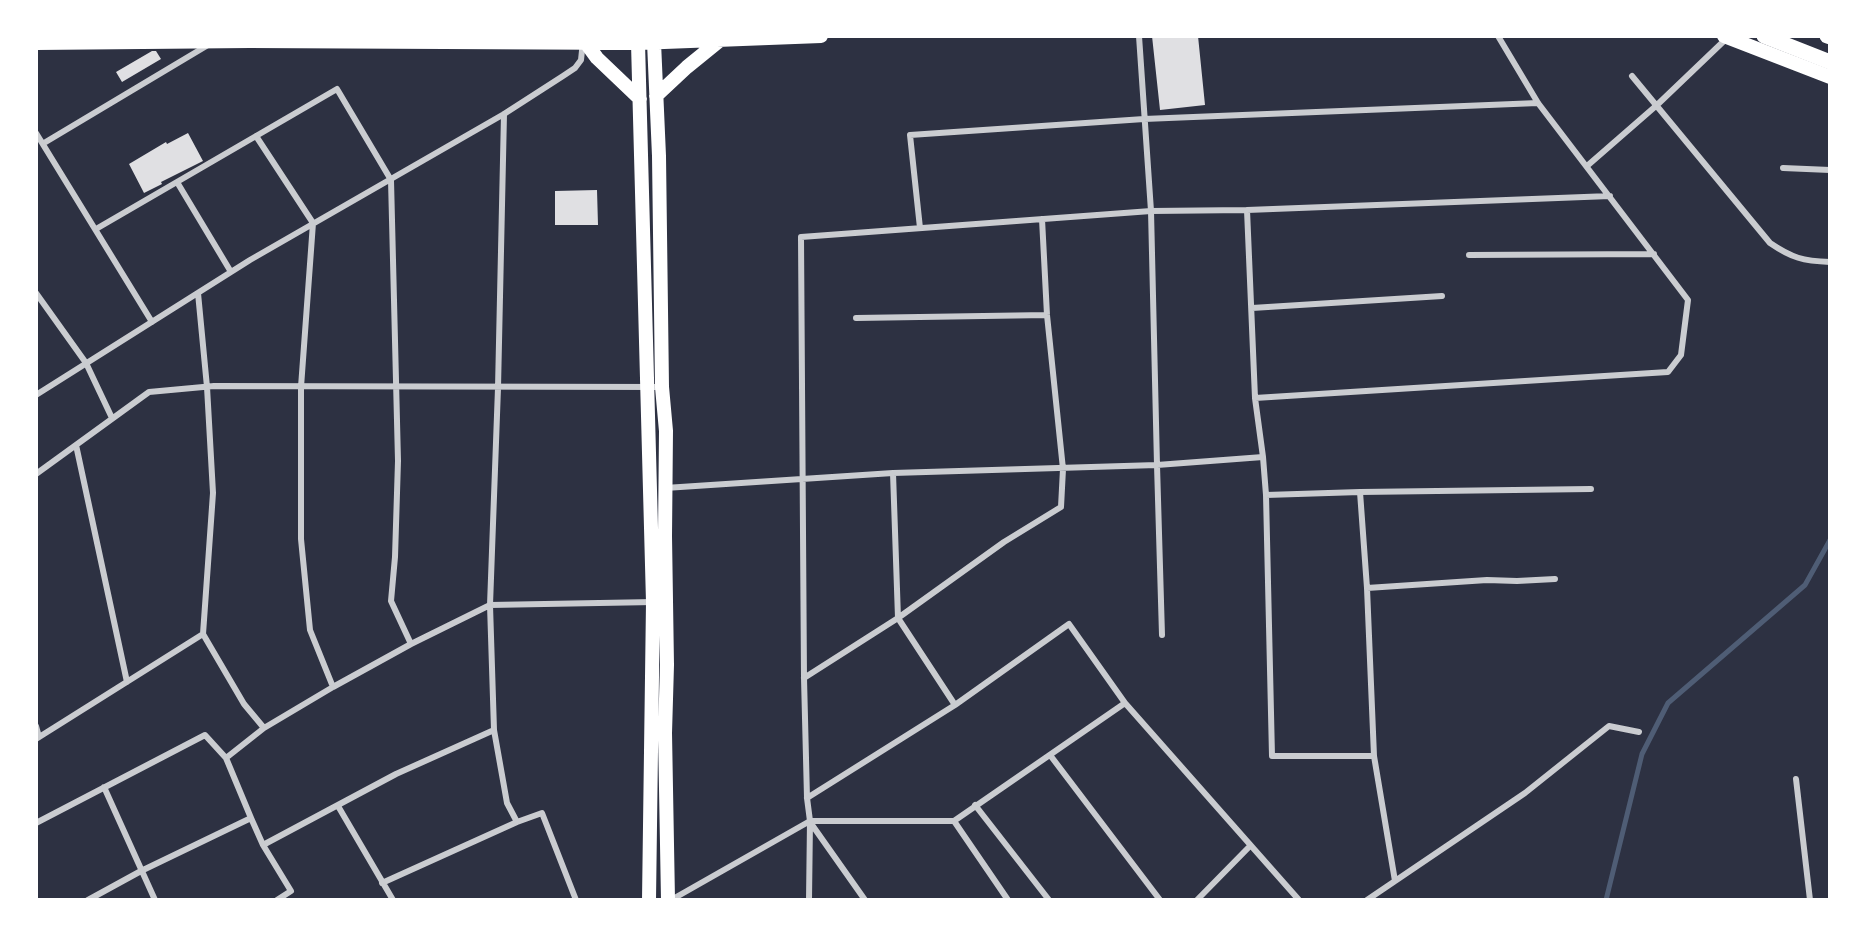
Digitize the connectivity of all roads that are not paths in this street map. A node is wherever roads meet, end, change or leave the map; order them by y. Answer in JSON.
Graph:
{"nodes":[{"id":1,"x":821,"y":36,"type":"edge"},
{"id":2,"x":1138,"y":36,"type":"edge"},
{"id":3,"x":1498,"y":36,"type":"edge"},
{"id":4,"x":1764,"y":36,"type":"edge"},
{"id":5,"x":1726,"y":37,"type":"edge"},
{"id":6,"x":646,"y":39,"type":"edge"},
{"id":7,"x":584,"y":40,"type":"edge"},
{"id":8,"x":719,"y":41,"type":"junction"},
{"id":9,"x":213,"y":42,"type":"junction"},
{"id":10,"x":36,"y":43,"type":"edge"},
{"id":11,"x":1830,"y":62,"type":"edge"},
{"id":12,"x":1632,"y":76,"type":"dead end"},
{"id":13,"x":1830,"y":77,"type":"edge"},
{"id":14,"x":656,"y":96,"type":"junction"},
{"id":15,"x":640,"y":99,"type":"junction"},
{"id":16,"x":1538,"y":103,"type":"junction"},
{"id":17,"x":1657,"y":105,"type":"junction"},
{"id":18,"x":504,"y":114,"type":"junction"},
{"id":19,"x":1144,"y":119,"type":"junction"},
{"id":20,"x":36,"y":133,"type":"edge"},
{"id":21,"x":256,"y":136,"type":"junction"},
{"id":22,"x":44,"y":143,"type":"junction"},
{"id":23,"x":1587,"y":166,"type":"junction"},
{"id":24,"x":1783,"y":168,"type":"dead end"},
{"id":25,"x":1830,"y":170,"type":"edge"},
{"id":26,"x":391,"y":180,"type":"junction"},
{"id":27,"x":177,"y":182,"type":"junction"},
{"id":28,"x":1610,"y":196,"type":"junction"},
{"id":29,"x":644,"y":210,"type":"junction"},
{"id":30,"x":659,"y":210,"type":"junction"},
{"id":31,"x":1247,"y":210,"type":"junction"},
{"id":32,"x":1151,"y":211,"type":"junction"},
{"id":33,"x":1042,"y":219,"type":"junction"},
{"id":34,"x":314,"y":223,"type":"junction"},
{"id":35,"x":920,"y":228,"type":"junction"},
{"id":36,"x":96,"y":229,"type":"junction"},
{"id":37,"x":1654,"y":254,"type":"junction"},
{"id":38,"x":1470,"y":255,"type":"dead end"},
{"id":39,"x":1830,"y":262,"type":"edge"},
{"id":40,"x":231,"y":272,"type":"junction"},
{"id":41,"x":36,"y":293,"type":"edge"},
{"id":42,"x":198,"y":293,"type":"junction"},
{"id":43,"x":1442,"y":296,"type":"dead end"},
{"id":44,"x":1252,"y":309,"type":"junction"},
{"id":45,"x":1047,"y":315,"type":"junction"},
{"id":46,"x":856,"y":318,"type":"dead end"},
{"id":47,"x":152,"y":322,"type":"junction"},
{"id":48,"x":86,"y":363,"type":"junction"},
{"id":49,"x":207,"y":387,"type":"junction"},
{"id":50,"x":300,"y":387,"type":"junction"},
{"id":51,"x":655,"y":387,"type":"junction"},
{"id":52,"x":397,"y":388,"type":"junction"},
{"id":53,"x":498,"y":388,"type":"junction"},
{"id":54,"x":36,"y":396,"type":"edge"},
{"id":55,"x":1255,"y":398,"type":"junction"},
{"id":56,"x":112,"y":418,"type":"junction"},
{"id":57,"x":76,"y":445,"type":"junction"},
{"id":58,"x":1263,"y":458,"type":"junction"},
{"id":59,"x":1157,"y":465,"type":"junction"},
{"id":60,"x":1063,"y":469,"type":"junction"},
{"id":61,"x":893,"y":473,"type":"junction"},
{"id":62,"x":36,"y":474,"type":"edge"},
{"id":63,"x":802,"y":479,"type":"junction"},
{"id":64,"x":665,"y":488,"type":"junction"},
{"id":65,"x":1591,"y":489,"type":"dead end"},
{"id":66,"x":1360,"y":492,"type":"junction"},
{"id":67,"x":1266,"y":495,"type":"junction"},
{"id":68,"x":1555,"y":579,"type":"dead end"},
{"id":69,"x":1367,"y":588,"type":"junction"},
{"id":70,"x":660,"y":601,"type":"junction"},
{"id":71,"x":490,"y":605,"type":"junction"},
{"id":72,"x":898,"y":618,"type":"junction"},
{"id":73,"x":203,"y":633,"type":"junction"},
{"id":74,"x":1162,"y":635,"type":"dead end"},
{"id":75,"x":411,"y":644,"type":"junction"},
{"id":76,"x":804,"y":678,"type":"junction"},
{"id":77,"x":127,"y":682,"type":"junction"},
{"id":78,"x":333,"y":687,"type":"junction"},
{"id":79,"x":1125,"y":703,"type":"junction"},
{"id":80,"x":955,"y":705,"type":"junction"},
{"id":81,"x":36,"y":726,"type":"edge"},
{"id":82,"x":264,"y":728,"type":"junction"},
{"id":83,"x":494,"y":730,"type":"junction"},
{"id":84,"x":1639,"y":732,"type":"dead end"},
{"id":85,"x":37,"y":738,"type":"edge"},
{"id":86,"x":1050,"y":754,"type":"junction"},
{"id":87,"x":1374,"y":756,"type":"junction"},
{"id":88,"x":226,"y":758,"type":"junction"},
{"id":89,"x":1796,"y":779,"type":"dead end"},
{"id":90,"x":104,"y":787,"type":"junction"},
{"id":91,"x":807,"y":798,"type":"junction"},
{"id":92,"x":975,"y":805,"type":"junction"},
{"id":93,"x":338,"y":806,"type":"junction"},
{"id":94,"x":251,"y":818,"type":"junction"},
{"id":95,"x":954,"y":820,"type":"junction"},
{"id":96,"x":810,"y":821,"type":"junction"},
{"id":97,"x":518,"y":822,"type":"junction"},
{"id":98,"x":36,"y":823,"type":"edge"},
{"id":99,"x":263,"y":845,"type":"junction"},
{"id":100,"x":1250,"y":846,"type":"junction"},
{"id":101,"x":141,"y":871,"type":"junction"},
{"id":102,"x":1395,"y":882,"type":"junction"},
{"id":103,"x":382,"y":883,"type":"junction"},
{"id":104,"x":88,"y":900,"type":"edge"},
{"id":105,"x":155,"y":900,"type":"edge"},
{"id":106,"x":277,"y":900,"type":"edge"},
{"id":107,"x":393,"y":900,"type":"edge"},
{"id":108,"x":576,"y":900,"type":"edge"},
{"id":109,"x":649,"y":900,"type":"edge"},
{"id":110,"x":670,"y":900,"type":"edge"},
{"id":111,"x":809,"y":900,"type":"edge"},
{"id":112,"x":865,"y":900,"type":"edge"},
{"id":113,"x":1008,"y":900,"type":"edge"},
{"id":114,"x":1049,"y":900,"type":"edge"},
{"id":115,"x":1160,"y":900,"type":"edge"},
{"id":116,"x":1197,"y":900,"type":"edge"},
{"id":117,"x":1299,"y":900,"type":"edge"},
{"id":118,"x":1367,"y":900,"type":"edge"},
{"id":119,"x":1810,"y":900,"type":"edge"}],
"edges":[{"from":1,"to":8,"type":"main road"},
{"from":2,"to":19,"type":"street"},
{"from":3,"to":16,"type":"street"},
{"from":4,"to":11,"type":"highway"},
{"from":5,"to":13,"type":"main road"},
{"from":5,"to":17,"type":"street"},
{"from":6,"to":7,"type":"main road"},
{"from":6,"to":8,"type":"main road"},
{"from":6,"to":14,"type":"main road"},
{"from":6,"to":15,"type":"main road"},
{"from":7,"to":9,"type":"main road"},
{"from":7,"to":15,"type":"main road"},
{"from":7,"to":18,"type":"street"},
{"from":8,"to":14,"type":"main road"},
{"from":9,"to":10,"type":"main road"},
{"from":9,"to":22,"type":"street"},
{"from":12,"to":17,"type":"street"},
{"from":14,"to":30,"type":"main road"},
{"from":15,"to":29,"type":"main road"},
{"from":16,"to":19,"type":"street"},
{"from":16,"to":23,"type":"street"},
{"from":17,"to":23,"type":"street"},
{"from":17,"to":39,"type":"street"},
{"from":18,"to":26,"type":"street"},
{"from":18,"to":53,"type":"street"},
{"from":19,"to":32,"type":"street"},
{"from":19,"to":35,"type":"street"},
{"from":20,"to":22,"type":"street"},
{"from":21,"to":26,"type":"street"},
{"from":21,"to":27,"type":"street"},
{"from":21,"to":34,"type":"street"},
{"from":22,"to":36,"type":"street"},
{"from":23,"to":28,"type":"street"},
{"from":24,"to":25,"type":"street"},
{"from":26,"to":34,"type":"street"},
{"from":26,"to":52,"type":"street"},
{"from":27,"to":36,"type":"street"},
{"from":27,"to":40,"type":"street"},
{"from":28,"to":31,"type":"street"},
{"from":28,"to":37,"type":"street"},
{"from":29,"to":30,"type":"main road"},
{"from":29,"to":51,"type":"main road"},
{"from":30,"to":51,"type":"main road"},
{"from":31,"to":32,"type":"street"},
{"from":31,"to":44,"type":"street"},
{"from":32,"to":33,"type":"street"},
{"from":32,"to":59,"type":"street"},
{"from":33,"to":35,"type":"street"},
{"from":33,"to":45,"type":"street"},
{"from":34,"to":40,"type":"street"},
{"from":34,"to":50,"type":"street"},
{"from":35,"to":63,"type":"street"},
{"from":36,"to":47,"type":"street"},
{"from":37,"to":38,"type":"street"},
{"from":37,"to":55,"type":"street"},
{"from":40,"to":42,"type":"street"},
{"from":41,"to":48,"type":"street"},
{"from":42,"to":47,"type":"street"},
{"from":42,"to":49,"type":"street"},
{"from":43,"to":44,"type":"street"},
{"from":44,"to":55,"type":"street"},
{"from":45,"to":46,"type":"street"},
{"from":45,"to":60,"type":"street"},
{"from":47,"to":48,"type":"street"},
{"from":48,"to":54,"type":"street"},
{"from":48,"to":56,"type":"street"},
{"from":49,"to":50,"type":"street"},
{"from":49,"to":56,"type":"street"},
{"from":49,"to":73,"type":"street"},
{"from":50,"to":52,"type":"street"},
{"from":50,"to":78,"type":"street"},
{"from":51,"to":53,"type":"street"},
{"from":51,"to":64,"type":"main road"},
{"from":51,"to":70,"type":"main road"},
{"from":52,"to":53,"type":"street"},
{"from":52,"to":75,"type":"street"},
{"from":53,"to":71,"type":"street"},
{"from":55,"to":58,"type":"street"},
{"from":56,"to":57,"type":"street"},
{"from":57,"to":62,"type":"street"},
{"from":57,"to":77,"type":"street"},
{"from":58,"to":59,"type":"street"},
{"from":58,"to":67,"type":"street"},
{"from":59,"to":60,"type":"street"},
{"from":59,"to":74,"type":"street"},
{"from":60,"to":61,"type":"street"},
{"from":60,"to":72,"type":"street"},
{"from":61,"to":63,"type":"street"},
{"from":61,"to":72,"type":"street"},
{"from":63,"to":64,"type":"street"},
{"from":63,"to":76,"type":"street"},
{"from":64,"to":70,"type":"main road"},
{"from":65,"to":66,"type":"street"},
{"from":66,"to":67,"type":"street"},
{"from":66,"to":69,"type":"street"},
{"from":67,"to":87,"type":"street"},
{"from":68,"to":69,"type":"street"},
{"from":69,"to":87,"type":"street"},
{"from":70,"to":71,"type":"street"},
{"from":70,"to":109,"type":"main road"},
{"from":70,"to":110,"type":"main road"},
{"from":71,"to":75,"type":"street"},
{"from":71,"to":83,"type":"street"},
{"from":72,"to":76,"type":"street"},
{"from":72,"to":80,"type":"street"},
{"from":73,"to":77,"type":"street"},
{"from":73,"to":82,"type":"street"},
{"from":75,"to":78,"type":"street"},
{"from":76,"to":91,"type":"street"},
{"from":77,"to":85,"type":"street"},
{"from":78,"to":82,"type":"street"},
{"from":79,"to":80,"type":"street"},
{"from":79,"to":86,"type":"street"},
{"from":79,"to":100,"type":"street"},
{"from":80,"to":91,"type":"street"},
{"from":81,"to":85,"type":"street"},
{"from":82,"to":88,"type":"street"},
{"from":83,"to":93,"type":"street"},
{"from":83,"to":97,"type":"street"},
{"from":84,"to":102,"type":"street"},
{"from":86,"to":92,"type":"street"},
{"from":86,"to":115,"type":"street"},
{"from":87,"to":102,"type":"street"},
{"from":88,"to":90,"type":"street"},
{"from":88,"to":94,"type":"street"},
{"from":89,"to":119,"type":"street"},
{"from":90,"to":98,"type":"street"},
{"from":90,"to":101,"type":"street"},
{"from":91,"to":96,"type":"street"},
{"from":92,"to":95,"type":"street"},
{"from":92,"to":114,"type":"street"},
{"from":93,"to":99,"type":"street"},
{"from":93,"to":103,"type":"street"},
{"from":94,"to":99,"type":"street"},
{"from":94,"to":101,"type":"street"},
{"from":95,"to":96,"type":"street"},
{"from":95,"to":113,"type":"street"},
{"from":96,"to":110,"type":"street"},
{"from":96,"to":111,"type":"street"},
{"from":96,"to":112,"type":"street"},
{"from":97,"to":103,"type":"street"},
{"from":97,"to":108,"type":"street"},
{"from":99,"to":106,"type":"street"},
{"from":100,"to":116,"type":"street"},
{"from":100,"to":117,"type":"street"},
{"from":101,"to":104,"type":"street"},
{"from":101,"to":105,"type":"street"},
{"from":102,"to":118,"type":"street"},
{"from":103,"to":107,"type":"street"}]}
